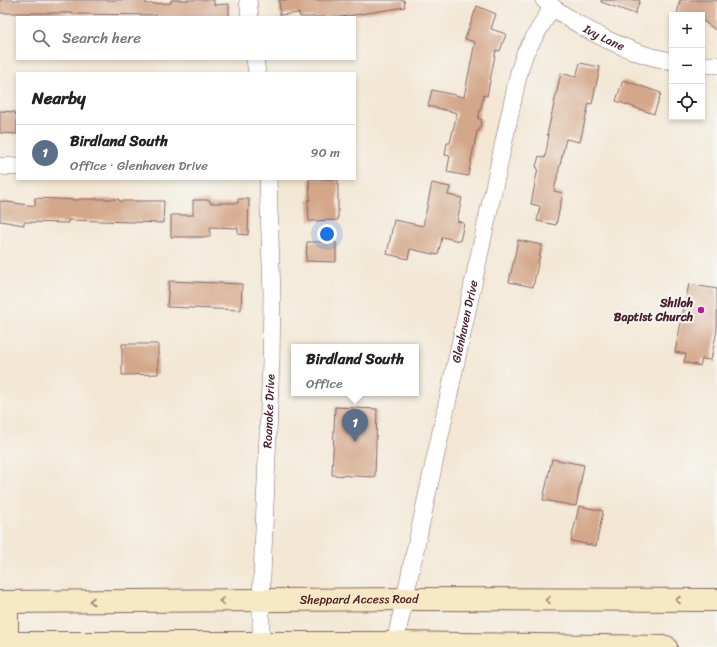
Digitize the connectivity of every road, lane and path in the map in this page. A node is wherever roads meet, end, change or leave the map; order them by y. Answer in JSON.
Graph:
{"nodes":[{"id":1,"x":248,"y":0,"type":"edge"},
{"id":2,"x":548,"y":3,"type":"edge"},
{"id":3,"x":250,"y":16,"type":"edge"},
{"id":4,"x":255,"y":60,"type":"edge"},
{"id":5,"x":669,"y":60,"type":"edge"},
{"id":6,"x":705,"y":65,"type":"edge"},
{"id":7,"x":717,"y":65,"type":"edge"},
{"id":8,"x":257,"y":72,"type":"edge"},
{"id":9,"x":0,"y":166,"type":"edge"},
{"id":10,"x":16,"y":167,"type":"edge"},
{"id":11,"x":268,"y":180,"type":"edge"},
{"id":12,"x":404,"y":599,"type":"junction"},
{"id":13,"x":261,"y":600,"type":"junction"},
{"id":14,"x":717,"y":600,"type":"edge"},
{"id":15,"x":3,"y":602,"type":"edge"},
{"id":16,"x":4,"y":643,"type":"edge"},
{"id":17,"x":261,"y":643,"type":"junction"},
{"id":18,"x":395,"y":643,"type":"junction"},
{"id":19,"x":666,"y":647,"type":"edge"}],
"edges":[{"from":1,"to":3,"type":"street"},
{"from":2,"to":5,"type":"street","name":"Ivy Lane"},
{"from":2,"to":12,"type":"street","name":"Glenhaven Drive"},
{"from":4,"to":8,"type":"street"},
{"from":6,"to":7,"type":"street"},
{"from":9,"to":10,"type":"street"},
{"from":11,"to":13,"type":"street","name":"Roanoke Drive"},
{"from":12,"to":13,"type":"main road","name":"Sheppard Access Road"},
{"from":14,"to":12,"type":"main road","name":"Sheppard Access Road","one_way":true},
{"from":12,"to":18,"type":"street","name":"Glenhaven Drive"},
{"from":13,"to":15,"type":"main road","name":"Sheppard Access Road","one_way":true},
{"from":13,"to":17,"type":"street","name":"Roanoke Drive"},
{"from":15,"to":16,"type":"main road"},
{"from":16,"to":17,"type":"main road"},
{"from":17,"to":18,"type":"main road"},
{"from":18,"to":19,"type":"main road"}]}
